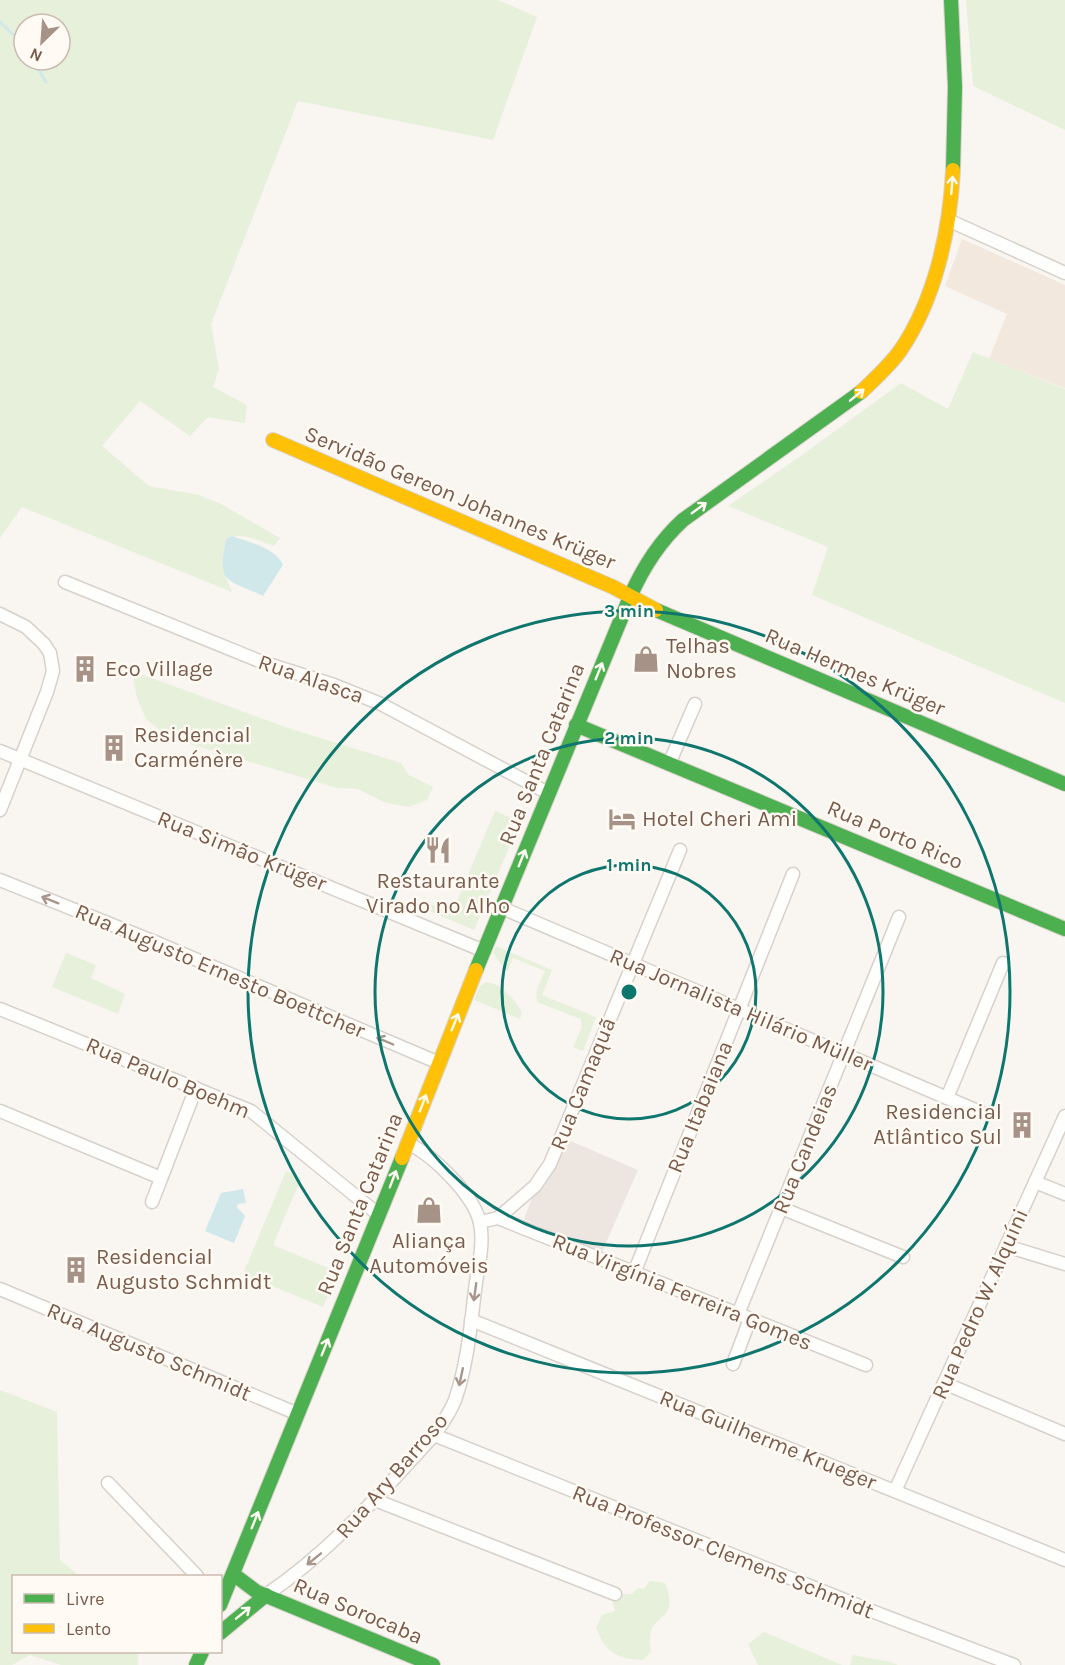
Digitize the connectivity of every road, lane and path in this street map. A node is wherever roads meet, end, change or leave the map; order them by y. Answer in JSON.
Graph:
{"nodes":[{"id":1,"x":951,"y":0,"type":"edge"},
{"id":2,"x":948,"y":220,"type":"junction"},
{"id":3,"x":1065,"y":273,"type":"edge"},
{"id":4,"x":273,"y":440,"type":"dead end"},
{"id":5,"x":65,"y":582,"type":"dead end"},
{"id":6,"x":630,"y":597,"type":"junction"},
{"id":7,"x":0,"y":614,"type":"edge"},
{"id":8,"x":695,"y":704,"type":"dead end"},
{"id":9,"x":576,"y":725,"type":"junction"},
{"id":10,"x":0,"y":751,"type":"edge"},
{"id":11,"x":20,"y":759,"type":"junction"},
{"id":12,"x":669,"y":764,"type":"junction"},
{"id":13,"x":1065,"y":784,"type":"edge"},
{"id":14,"x":548,"y":793,"type":"junction"},
{"id":15,"x":0,"y":810,"type":"edge"},
{"id":16,"x":680,"y":850,"type":"dead end"},
{"id":17,"x":793,"y":874,"type":"dead end"},
{"id":18,"x":0,"y":880,"type":"edge"},
{"id":19,"x":502,"y":908,"type":"junction"},
{"id":20,"x":898,"y":917,"type":"dead end"},
{"id":21,"x":1065,"y":928,"type":"edge"},
{"id":22,"x":484,"y":951,"type":"junction"},
{"id":23,"x":1003,"y":963,"type":"dead end"},
{"id":24,"x":633,"y":964,"type":"junction"},
{"id":25,"x":0,"y":1009,"type":"edge"},
{"id":26,"x":739,"y":1009,"type":"junction"},
{"id":27,"x":843,"y":1054,"type":"junction"},
{"id":28,"x":439,"y":1064,"type":"junction"},
{"id":29,"x":196,"y":1088,"type":"junction"},
{"id":30,"x":947,"y":1098,"type":"junction"},
{"id":31,"x":0,"y":1111,"type":"edge"},
{"id":32,"x":980,"y":1112,"type":"dead end"},
{"id":33,"x":1065,"y":1116,"type":"edge"},
{"id":34,"x":407,"y":1143,"type":"junction"},
{"id":35,"x":161,"y":1178,"type":"junction"},
{"id":36,"x":1035,"y":1182,"type":"junction"},
{"id":37,"x":1065,"y":1194,"type":"edge"},
{"id":38,"x":152,"y":1202,"type":"dead end"},
{"id":39,"x":781,"y":1208,"type":"junction"},
{"id":40,"x":379,"y":1215,"type":"junction"},
{"id":41,"x":498,"y":1218,"type":"junction"},
{"id":42,"x":480,"y":1222,"type":"junction"},
{"id":43,"x":1006,"y":1246,"type":"junction"},
{"id":44,"x":903,"y":1257,"type":"dead end"},
{"id":45,"x":1065,"y":1264,"type":"edge"},
{"id":46,"x":634,"y":1273,"type":"junction"},
{"id":47,"x":0,"y":1289,"type":"edge"},
{"id":48,"x":738,"y":1314,"type":"junction"},
{"id":49,"x":750,"y":1319,"type":"junction"},
{"id":50,"x":471,"y":1320,"type":"junction"},
{"id":51,"x":733,"y":1364,"type":"dead end"},
{"id":52,"x":866,"y":1365,"type":"dead end"},
{"id":53,"x":944,"y":1383,"type":"junction"},
{"id":54,"x":298,"y":1414,"type":"junction"},
{"id":55,"x":1065,"y":1434,"type":"edge"},
{"id":56,"x":434,"y":1435,"type":"junction"},
{"id":57,"x":108,"y":1483,"type":"dead end"},
{"id":58,"x":895,"y":1491,"type":"junction"},
{"id":59,"x":375,"y":1500,"type":"junction"},
{"id":60,"x":1065,"y":1560,"type":"edge"},
{"id":61,"x":233,"y":1574,"type":"junction"},
{"id":62,"x":196,"y":1575,"type":"edge"},
{"id":63,"x":615,"y":1594,"type":"dead end"},
{"id":64,"x":266,"y":1595,"type":"junction"},
{"id":65,"x":222,"y":1601,"type":"edge"},
{"id":66,"x":222,"y":1631,"type":"edge"},
{"id":67,"x":433,"y":1665,"type":"edge"},
{"id":68,"x":1014,"y":1665,"type":"edge"}],
"edges":[{"from":2,"to":1,"type":"main road","name":"Rua Santa Catarina","one_way":true},
{"from":2,"to":3,"type":"street"},
{"from":6,"to":2,"type":"main road","name":"Rua Santa Catarina","one_way":true},
{"from":4,"to":6,"type":"main road","name":"Servidão Gereon Johannes Krüger"},
{"from":5,"to":14,"type":"street","name":"Rua Alasca"},
{"from":9,"to":6,"type":"main road","name":"Rua Santa Catarina","one_way":true},
{"from":6,"to":13,"type":"main road","name":"Rua Hermes Krüger"},
{"from":7,"to":11,"type":"street"},
{"from":8,"to":12,"type":"street"},
{"from":9,"to":12,"type":"main road","name":"Rua Porto Rico"},
{"from":9,"to":14,"type":"main road","name":"Rua Santa Catarina"},
{"from":10,"to":11,"type":"street","name":"Rua Simão Krüger"},
{"from":11,"to":15,"type":"street"},
{"from":11,"to":22,"type":"street","name":"Rua Simão Krüger"},
{"from":12,"to":21,"type":"main road","name":"Rua Porto Rico"},
{"from":19,"to":14,"type":"main road","name":"Rua Santa Catarina","one_way":true},
{"from":16,"to":24,"type":"street","name":"Rua Camaquã"},
{"from":17,"to":26,"type":"street","name":"Rua Itabaiana"},
{"from":28,"to":18,"type":"street","name":"Rua Augusto Ernesto Boettcher","one_way":true},
{"from":19,"to":22,"type":"main road","name":"Rua Santa Catarina"},
{"from":19,"to":24,"type":"street","name":"Rua Jornalista Hilário Müller"},
{"from":20,"to":27,"type":"street","name":"Rua Candeias"},
{"from":28,"to":22,"type":"main road","name":"Rua Santa Catarina","one_way":true},
{"from":23,"to":30,"type":"street"},
{"from":24,"to":26,"type":"street","name":"Rua Jornalista Hilário Müller"},
{"from":24,"to":41,"type":"street","name":"Rua Camaquã"},
{"from":25,"to":29,"type":"street","name":"Rua Paulo Boehm"},
{"from":26,"to":27,"type":"street","name":"Rua Jornalista Hilário Müller"},
{"from":26,"to":46,"type":"street","name":"Rua Itabaiana"},
{"from":27,"to":30,"type":"street","name":"Rua Jornalista Hilário Müller"},
{"from":27,"to":39,"type":"street","name":"Rua Candeias"},
{"from":34,"to":28,"type":"main road","name":"Rua Santa Catarina","one_way":true},
{"from":29,"to":35,"type":"street"},
{"from":29,"to":40,"type":"street","name":"Rua Paulo Boehm"},
{"from":30,"to":32,"type":"street","name":"Rua Jornalista Hilário Müller"},
{"from":31,"to":35,"type":"street"},
{"from":33,"to":36,"type":"street","name":"Rua Pedro W. Alquíni"},
{"from":40,"to":34,"type":"main road","name":"Rua Santa Catarina","one_way":true},
{"from":34,"to":42,"type":"street","name":"Rua Ary Barroso"},
{"from":35,"to":38,"type":"street"},
{"from":36,"to":37,"type":"street"},
{"from":36,"to":43,"type":"street","name":"Rua Pedro W. Alquíni"},
{"from":39,"to":44,"type":"street"},
{"from":39,"to":48,"type":"street","name":"Rua Candeias"},
{"from":54,"to":40,"type":"main road","name":"Rua Santa Catarina","one_way":true},
{"from":41,"to":42,"type":"street","name":"Rua Camaquã"},
{"from":41,"to":46,"type":"street","name":"Rua Virgínia Ferreira Gomes"},
{"from":42,"to":50,"type":"street","name":"Rua Ary Barroso","one_way":true},
{"from":43,"to":45,"type":"street"},
{"from":43,"to":53,"type":"street","name":"Rua Pedro W. Alquíni"},
{"from":46,"to":48,"type":"street","name":"Rua Virgínia Ferreira Gomes"},
{"from":47,"to":54,"type":"street","name":"Rua Augusto Schmidt"},
{"from":48,"to":49,"type":"street","name":"Rua Virgínia Ferreira Gomes"},
{"from":49,"to":51,"type":"street"},
{"from":49,"to":52,"type":"street","name":"Rua Virgínia Ferreira Gomes"},
{"from":50,"to":56,"type":"street","name":"Rua Ary Barroso","one_way":true},
{"from":50,"to":58,"type":"street","name":"Rua Guilherme Krueger"},
{"from":53,"to":55,"type":"street"},
{"from":53,"to":58,"type":"street","name":"Rua Pedro W. Alquíni"},
{"from":61,"to":54,"type":"main road","name":"Rua Santa Catarina","one_way":true},
{"from":56,"to":59,"type":"street","name":"Rua Ary Barroso"},
{"from":56,"to":68,"type":"street","name":"Rua Professor Clemens Schmidt"},
{"from":57,"to":62,"type":"street"},
{"from":58,"to":60,"type":"street","name":"Rua Guilherme Krueger"},
{"from":59,"to":63,"type":"street"},
{"from":59,"to":64,"type":"street","name":"Rua Ary Barroso","one_way":true},
{"from":61,"to":64,"type":"main road","name":"Rua Sorocaba"},
{"from":61,"to":65,"type":"main road","name":"Rua Santa Catarina"},
{"from":66,"to":64,"type":"main road","name":"Rua Sorocaba","one_way":true},
{"from":64,"to":67,"type":"main road","name":"Rua Sorocaba"}]}
